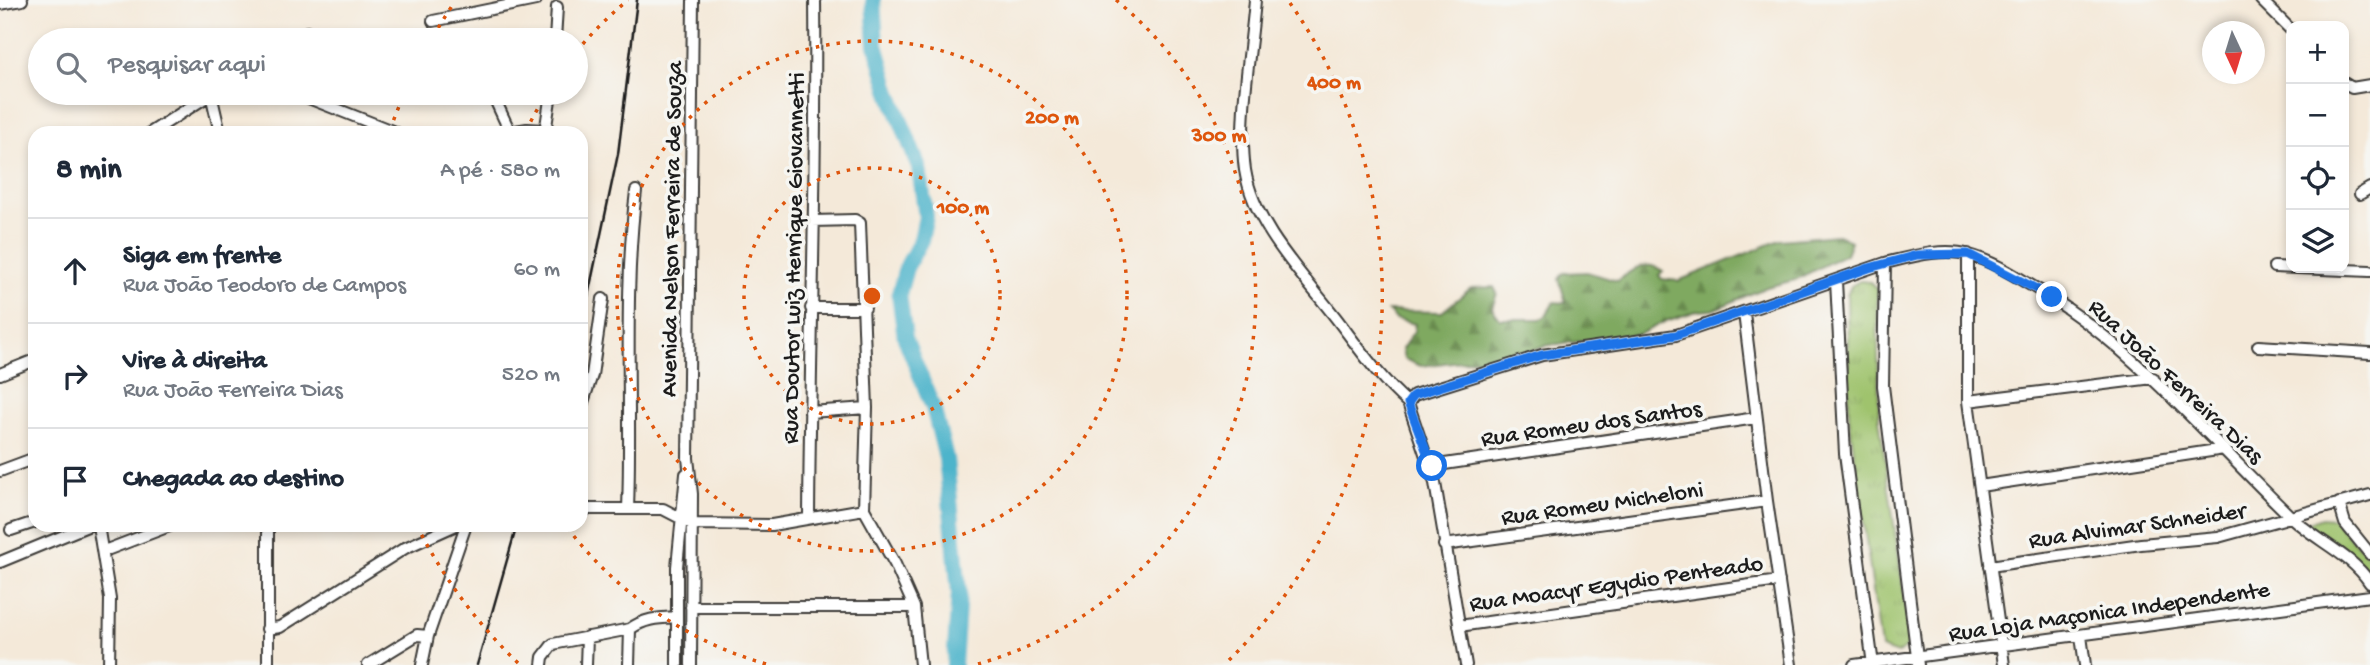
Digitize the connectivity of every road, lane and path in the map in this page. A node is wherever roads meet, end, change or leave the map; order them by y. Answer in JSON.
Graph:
{"nodes":[{"id":1,"x":22,"y":0,"type":"edge"},
{"id":2,"x":537,"y":0,"type":"edge"},
{"id":3,"x":693,"y":0,"type":"edge"},
{"id":4,"x":815,"y":0,"type":"edge"},
{"id":5,"x":1255,"y":0,"type":"edge"},
{"id":6,"x":2261,"y":0,"type":"edge"},
{"id":7,"x":0,"y":4,"type":"edge"},
{"id":8,"x":561,"y":4,"type":"edge"},
{"id":9,"x":433,"y":21,"type":"dead end"},
{"id":10,"x":2286,"y":25,"type":"edge"},
{"id":11,"x":557,"y":28,"type":"edge"},
{"id":12,"x":2347,"y":84,"type":"edge"},
{"id":13,"x":2370,"y":85,"type":"edge"},
{"id":14,"x":194,"y":105,"type":"edge"},
{"id":15,"x":214,"y":105,"type":"edge"},
{"id":16,"x":326,"y":105,"type":"edge"},
{"id":17,"x":497,"y":105,"type":"edge"},
{"id":18,"x":549,"y":105,"type":"edge"},
{"id":19,"x":161,"y":126,"type":"edge"},
{"id":20,"x":218,"y":126,"type":"edge"},
{"id":21,"x":379,"y":126,"type":"edge"},
{"id":22,"x":505,"y":126,"type":"edge"},
{"id":23,"x":546,"y":126,"type":"edge"},
{"id":24,"x":636,"y":191,"type":"dead end"},
{"id":25,"x":812,"y":221,"type":"junction"},
{"id":26,"x":1968,"y":254,"type":"junction"},
{"id":27,"x":1885,"y":263,"type":"junction"},
{"id":28,"x":2274,"y":267,"type":"dead end"},
{"id":29,"x":2370,"y":271,"type":"edge"},
{"id":30,"x":1836,"y":281,"type":"junction"},
{"id":31,"x":603,"y":299,"type":"dead end"},
{"id":32,"x":811,"y":308,"type":"junction"},
{"id":33,"x":865,"y":308,"type":"junction"},
{"id":34,"x":1744,"y":313,"type":"junction"},
{"id":35,"x":2258,"y":346,"type":"dead end"},
{"id":36,"x":2370,"y":353,"type":"edge"},
{"id":37,"x":28,"y":363,"type":"edge"},
{"id":38,"x":0,"y":374,"type":"edge"},
{"id":39,"x":2153,"y":378,"type":"junction"},
{"id":40,"x":588,"y":387,"type":"edge"},
{"id":41,"x":1968,"y":401,"type":"junction"},
{"id":42,"x":1408,"y":403,"type":"junction"},
{"id":43,"x":867,"y":408,"type":"junction"},
{"id":44,"x":810,"y":412,"type":"junction"},
{"id":45,"x":1756,"y":418,"type":"junction"},
{"id":46,"x":2224,"y":449,"type":"junction"},
{"id":47,"x":688,"y":458,"type":"junction"},
{"id":48,"x":28,"y":461,"type":"edge"},
{"id":49,"x":1432,"y":466,"type":"junction"},
{"id":50,"x":0,"y":471,"type":"edge"},
{"id":51,"x":1980,"y":486,"type":"junction"},
{"id":52,"x":2370,"y":495,"type":"edge"},
{"id":53,"x":1766,"y":500,"type":"junction"},
{"id":54,"x":2339,"y":503,"type":"junction"},
{"id":55,"x":588,"y":509,"type":"edge"},
{"id":56,"x":628,"y":509,"type":"junction"},
{"id":57,"x":864,"y":509,"type":"junction"},
{"id":58,"x":2290,"y":517,"type":"junction"},
{"id":59,"x":680,"y":518,"type":"junction"},
{"id":60,"x":809,"y":518,"type":"junction"},
{"id":61,"x":28,"y":524,"type":"edge"},
{"id":62,"x":692,"y":524,"type":"junction"},
{"id":63,"x":10,"y":530,"type":"dead end"},
{"id":64,"x":73,"y":532,"type":"edge"},
{"id":65,"x":99,"y":532,"type":"edge"},
{"id":66,"x":154,"y":532,"type":"edge"},
{"id":67,"x":268,"y":532,"type":"edge"},
{"id":68,"x":440,"y":532,"type":"edge"},
{"id":69,"x":464,"y":532,"type":"edge"},
{"id":70,"x":1444,"y":545,"type":"junction"},
{"id":71,"x":104,"y":551,"type":"junction"},
{"id":72,"x":2370,"y":554,"type":"edge"},
{"id":73,"x":0,"y":562,"type":"edge"},
{"id":74,"x":1990,"y":566,"type":"junction"},
{"id":75,"x":1779,"y":581,"type":"junction"},
{"id":76,"x":2370,"y":583,"type":"edge"},
{"id":77,"x":2370,"y":596,"type":"edge"},
{"id":78,"x":691,"y":607,"type":"junction"},
{"id":79,"x":914,"y":607,"type":"junction"},
{"id":80,"x":677,"y":617,"type":"junction"},
{"id":81,"x":1459,"y":626,"type":"junction"},
{"id":82,"x":267,"y":629,"type":"junction"},
{"id":83,"x":630,"y":629,"type":"junction"},
{"id":84,"x":428,"y":636,"type":"junction"},
{"id":85,"x":2081,"y":636,"type":"junction"},
{"id":86,"x":587,"y":637,"type":"junction"},
{"id":87,"x":2001,"y":646,"type":"junction"},
{"id":88,"x":1918,"y":661,"type":"edge"},
{"id":89,"x":1873,"y":664,"type":"edge"},
{"id":90,"x":110,"y":665,"type":"edge"},
{"id":91,"x":268,"y":665,"type":"edge"},
{"id":92,"x":368,"y":665,"type":"edge"},
{"id":93,"x":422,"y":665,"type":"edge"},
{"id":94,"x":542,"y":665,"type":"edge"},
{"id":95,"x":586,"y":665,"type":"edge"},
{"id":96,"x":629,"y":665,"type":"edge"},
{"id":97,"x":677,"y":665,"type":"edge"},
{"id":98,"x":691,"y":665,"type":"edge"},
{"id":99,"x":920,"y":665,"type":"edge"},
{"id":100,"x":1466,"y":665,"type":"edge"},
{"id":101,"x":1791,"y":665,"type":"edge"},
{"id":102,"x":1854,"y":665,"type":"edge"},
{"id":103,"x":2004,"y":665,"type":"edge"},
{"id":104,"x":2085,"y":665,"type":"edge"}],
"edges":[{"from":1,"to":7,"type":"street"},
{"from":2,"to":8,"type":"street"},
{"from":2,"to":9,"type":"street"},
{"from":3,"to":47,"type":"street","name":"Avenida Nelson Ferreira de Souza"},
{"from":4,"to":25,"type":"street","name":"Rua Doutor Luiz Henrique Giovannetti"},
{"from":5,"to":42,"type":"street"},
{"from":6,"to":10,"type":"street"},
{"from":8,"to":11,"type":"street"},
{"from":12,"to":13,"type":"street"},
{"from":14,"to":19,"type":"street"},
{"from":15,"to":20,"type":"street"},
{"from":16,"to":21,"type":"street"},
{"from":17,"to":22,"type":"street"},
{"from":18,"to":23,"type":"street"},
{"from":24,"to":56,"type":"street","name":"Avenida Nelson Ferreira de Souza"},
{"from":25,"to":32,"type":"street","name":"Rua Doutor Luiz Henrique Giovannetti"},
{"from":25,"to":33,"type":"street"},
{"from":26,"to":27,"type":"street","name":"Rua João Ferreira Dias"},
{"from":26,"to":39,"type":"street","name":"Rua João Ferreira Dias"},
{"from":26,"to":41,"type":"street"},
{"from":27,"to":30,"type":"street","name":"Rua João Ferreira Dias"},
{"from":27,"to":88,"type":"street"},
{"from":28,"to":29,"type":"street"},
{"from":30,"to":34,"type":"street","name":"Rua João Ferreira Dias"},
{"from":30,"to":89,"type":"street"},
{"from":31,"to":40,"type":"street"},
{"from":32,"to":33,"type":"street"},
{"from":32,"to":44,"type":"street","name":"Rua Doutor Luiz Henrique Giovannetti"},
{"from":33,"to":43,"type":"street"},
{"from":34,"to":42,"type":"street","name":"Rua João Ferreira Dias"},
{"from":34,"to":45,"type":"street"},
{"from":35,"to":36,"type":"street"},
{"from":37,"to":38,"type":"street"},
{"from":39,"to":41,"type":"street"},
{"from":39,"to":46,"type":"street","name":"Rua João Ferreira Dias"},
{"from":41,"to":51,"type":"street"},
{"from":42,"to":49,"type":"street"},
{"from":43,"to":44,"type":"street"},
{"from":43,"to":57,"type":"street"},
{"from":44,"to":60,"type":"street","name":"Rua Doutor Luiz Henrique Giovannetti"},
{"from":45,"to":49,"type":"street","name":"Rua Romeu dos Santos"},
{"from":45,"to":53,"type":"street"},
{"from":46,"to":51,"type":"street"},
{"from":46,"to":58,"type":"street","name":"Rua João Ferreira Dias"},
{"from":47,"to":59,"type":"street","name":"Avenida Nelson Ferreira de Souza"},
{"from":47,"to":62,"type":"street","name":"Avenida Nelson Ferreira de Souza"},
{"from":48,"to":50,"type":"street"},
{"from":49,"to":70,"type":"street"},
{"from":51,"to":74,"type":"street"},
{"from":52,"to":54,"type":"street","name":"Rua Alvimar Schneider"},
{"from":53,"to":70,"type":"street","name":"Rua Romeu Micheloni"},
{"from":53,"to":75,"type":"street"},
{"from":54,"to":58,"type":"street","name":"Rua Alvimar Schneider"},
{"from":54,"to":72,"type":"street"},
{"from":55,"to":56,"type":"street"},
{"from":56,"to":59,"type":"street"},
{"from":57,"to":60,"type":"street"},
{"from":57,"to":79,"type":"street"},
{"from":58,"to":74,"type":"street","name":"Rua Alvimar Schneider"},
{"from":58,"to":76,"type":"street","name":"Rua João Ferreira Dias"},
{"from":59,"to":62,"type":"street"},
{"from":59,"to":80,"type":"street","name":"Avenida Nelson Ferreira de Souza"},
{"from":60,"to":62,"type":"street"},
{"from":61,"to":63,"type":"street"},
{"from":62,"to":78,"type":"street","name":"Avenida Nelson Ferreira de Souza"},
{"from":64,"to":73,"type":"street"},
{"from":65,"to":71,"type":"street"},
{"from":66,"to":71,"type":"street"},
{"from":67,"to":82,"type":"street"},
{"from":68,"to":82,"type":"street"},
{"from":69,"to":84,"type":"street"},
{"from":70,"to":81,"type":"street"},
{"from":71,"to":90,"type":"street"},
{"from":74,"to":87,"type":"street"},
{"from":75,"to":81,"type":"street","name":"Rua Moacyr Egydio Penteado"},
{"from":75,"to":101,"type":"street"},
{"from":77,"to":85,"type":"street","name":"Rua Loja Maçonica Independente"},
{"from":78,"to":79,"type":"street"},
{"from":78,"to":98,"type":"street","name":"Avenida Nelson Ferreira de Souza"},
{"from":79,"to":99,"type":"street"},
{"from":80,"to":83,"type":"street"},
{"from":80,"to":97,"type":"street","name":"Avenida Nelson Ferreira de Souza"},
{"from":81,"to":100,"type":"street"},
{"from":82,"to":91,"type":"street"},
{"from":83,"to":86,"type":"street"},
{"from":83,"to":96,"type":"street"},
{"from":84,"to":92,"type":"street"},
{"from":84,"to":93,"type":"street"},
{"from":85,"to":87,"type":"street","name":"Rua Loja Maçonica Independente"},
{"from":85,"to":104,"type":"street"},
{"from":86,"to":94,"type":"street"},
{"from":86,"to":95,"type":"street"},
{"from":87,"to":88,"type":"street","name":"Rua Loja Maçonica Independente"},
{"from":87,"to":103,"type":"street"},
{"from":88,"to":89,"type":"street","name":"Rua Loja Maçonica Independente"},
{"from":89,"to":102,"type":"street","name":"Rua Loja Maçonica Independente"}]}
